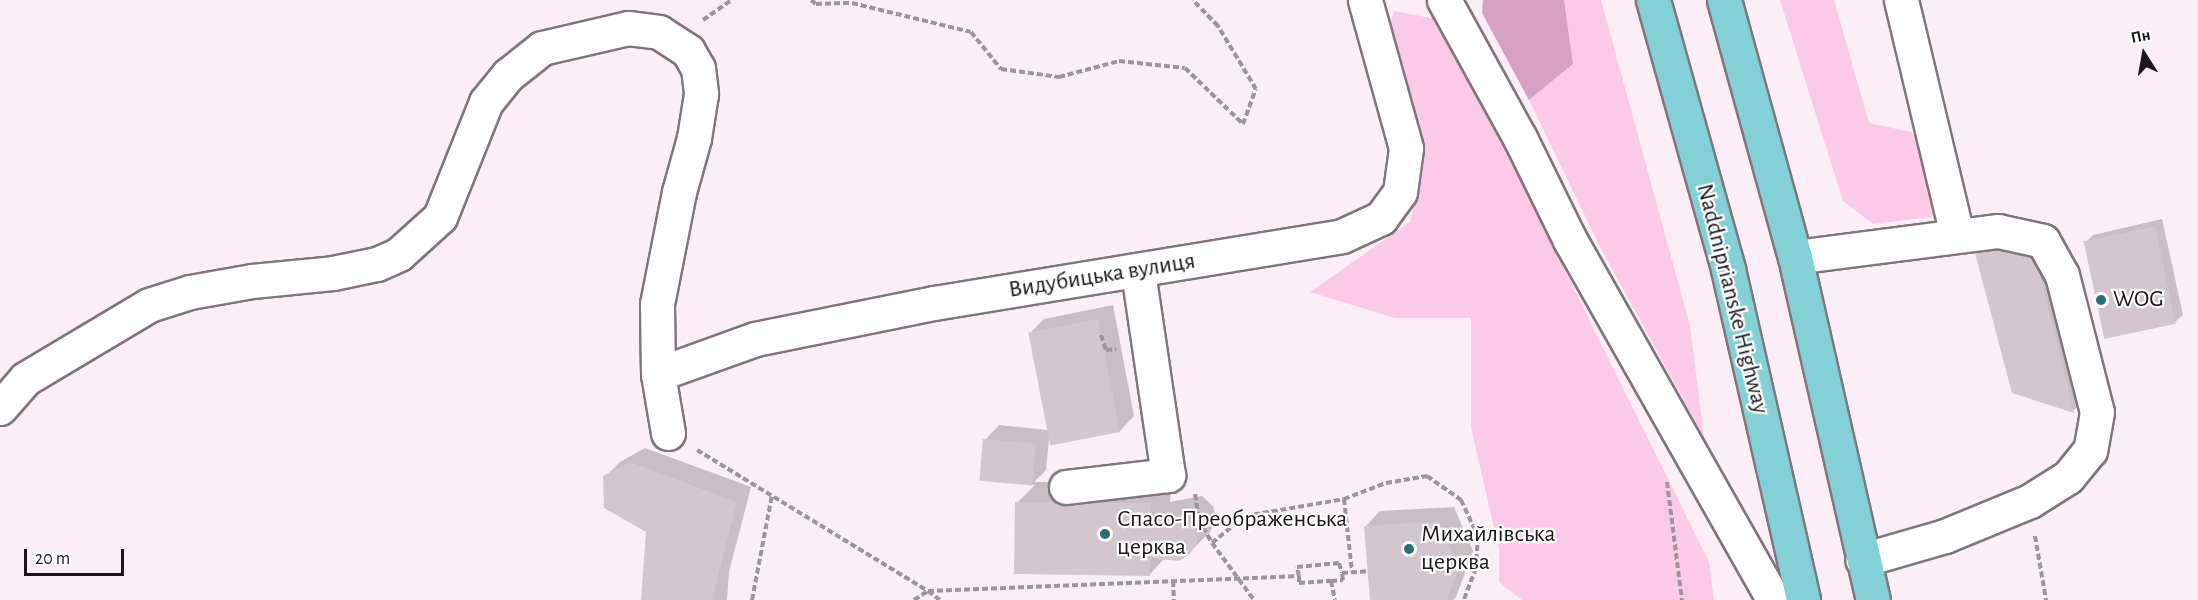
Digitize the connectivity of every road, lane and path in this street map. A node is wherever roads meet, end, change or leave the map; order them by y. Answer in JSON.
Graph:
{"nodes":[{"id":1,"x":811,"y":0,"type":"edge"},
{"id":2,"x":1193,"y":0,"type":"edge"},
{"id":3,"x":1365,"y":0,"type":"edge"},
{"id":4,"x":1444,"y":0,"type":"edge"},
{"id":5,"x":1653,"y":0,"type":"edge"},
{"id":6,"x":1724,"y":0,"type":"edge"},
{"id":7,"x":1900,"y":0,"type":"edge"},
{"id":8,"x":1958,"y":235,"type":"junction"},
{"id":9,"x":1795,"y":257,"type":"junction"},
{"id":10,"x":1138,"y":272,"type":"junction"},
{"id":11,"x":658,"y":374,"type":"junction"},
{"id":12,"x":0,"y":408,"type":"edge"},
{"id":13,"x":668,"y":433,"type":"joint"},
{"id":14,"x":1191,"y":484,"type":"dead end"},
{"id":15,"x":1066,"y":487,"type":"dead end"},
{"id":16,"x":772,"y":495,"type":"junction"},
{"id":17,"x":1344,"y":499,"type":"junction"},
{"id":18,"x":2030,"y":501,"type":"junction"},
{"id":19,"x":1212,"y":543,"type":"junction"},
{"id":20,"x":1353,"y":572,"type":"junction"},
{"id":21,"x":1368,"y":572,"type":"dead end"},
{"id":22,"x":1342,"y":573,"type":"junction"},
{"id":23,"x":1299,"y":576,"type":"junction"},
{"id":24,"x":1237,"y":577,"type":"junction"},
{"id":25,"x":1173,"y":581,"type":"junction"},
{"id":26,"x":1331,"y":581,"type":"junction"},
{"id":27,"x":1871,"y":587,"type":"edge"},
{"id":28,"x":928,"y":591,"type":"junction"},
{"id":29,"x":752,"y":600,"type":"edge"},
{"id":30,"x":914,"y":600,"type":"edge"},
{"id":31,"x":940,"y":600,"type":"edge"},
{"id":32,"x":1174,"y":600,"type":"edge"},
{"id":33,"x":1254,"y":600,"type":"edge"},
{"id":34,"x":1335,"y":600,"type":"edge"},
{"id":35,"x":1464,"y":600,"type":"edge"},
{"id":36,"x":1774,"y":600,"type":"edge"},
{"id":37,"x":1803,"y":600,"type":"edge"},
{"id":38,"x":2046,"y":600,"type":"edge"}],
"edges":[{"from":1,"to":2,"type":"path"},
{"from":3,"to":10,"type":"street","name":"Видубицька вулиця"},
{"from":4,"to":36,"type":"street"},
{"from":5,"to":37,"type":"main road","name":"Naddniprianske Highway"},
{"from":6,"to":9,"type":"main road"},
{"from":7,"to":8,"type":"street"},
{"from":8,"to":9,"type":"street"},
{"from":8,"to":18,"type":"street"},
{"from":9,"to":27,"type":"main road"},
{"from":10,"to":11,"type":"street","name":"Видубицька вулиця"},
{"from":10,"to":15,"type":"street"},
{"from":11,"to":12,"type":"street"},
{"from":11,"to":13,"type":"street"},
{"from":13,"to":16,"type":"path"},
{"from":14,"to":19,"type":"path"},
{"from":16,"to":28,"type":"path"},
{"from":16,"to":29,"type":"path"},
{"from":17,"to":19,"type":"path"},
{"from":17,"to":20,"type":"path"},
{"from":17,"to":35,"type":"path"},
{"from":18,"to":27,"type":"street"},
{"from":18,"to":38,"type":"path"},
{"from":19,"to":24,"type":"path"},
{"from":20,"to":21,"type":"path"},
{"from":20,"to":22,"type":"path"},
{"from":22,"to":23,"type":"path"},
{"from":22,"to":26,"type":"path"},
{"from":23,"to":24,"type":"path"},
{"from":23,"to":26,"type":"path"},
{"from":24,"to":25,"type":"path"},
{"from":24,"to":33,"type":"path"},
{"from":25,"to":28,"type":"path"},
{"from":25,"to":32,"type":"path"},
{"from":26,"to":34,"type":"path"},
{"from":28,"to":30,"type":"path"},
{"from":28,"to":31,"type":"path"}]}
